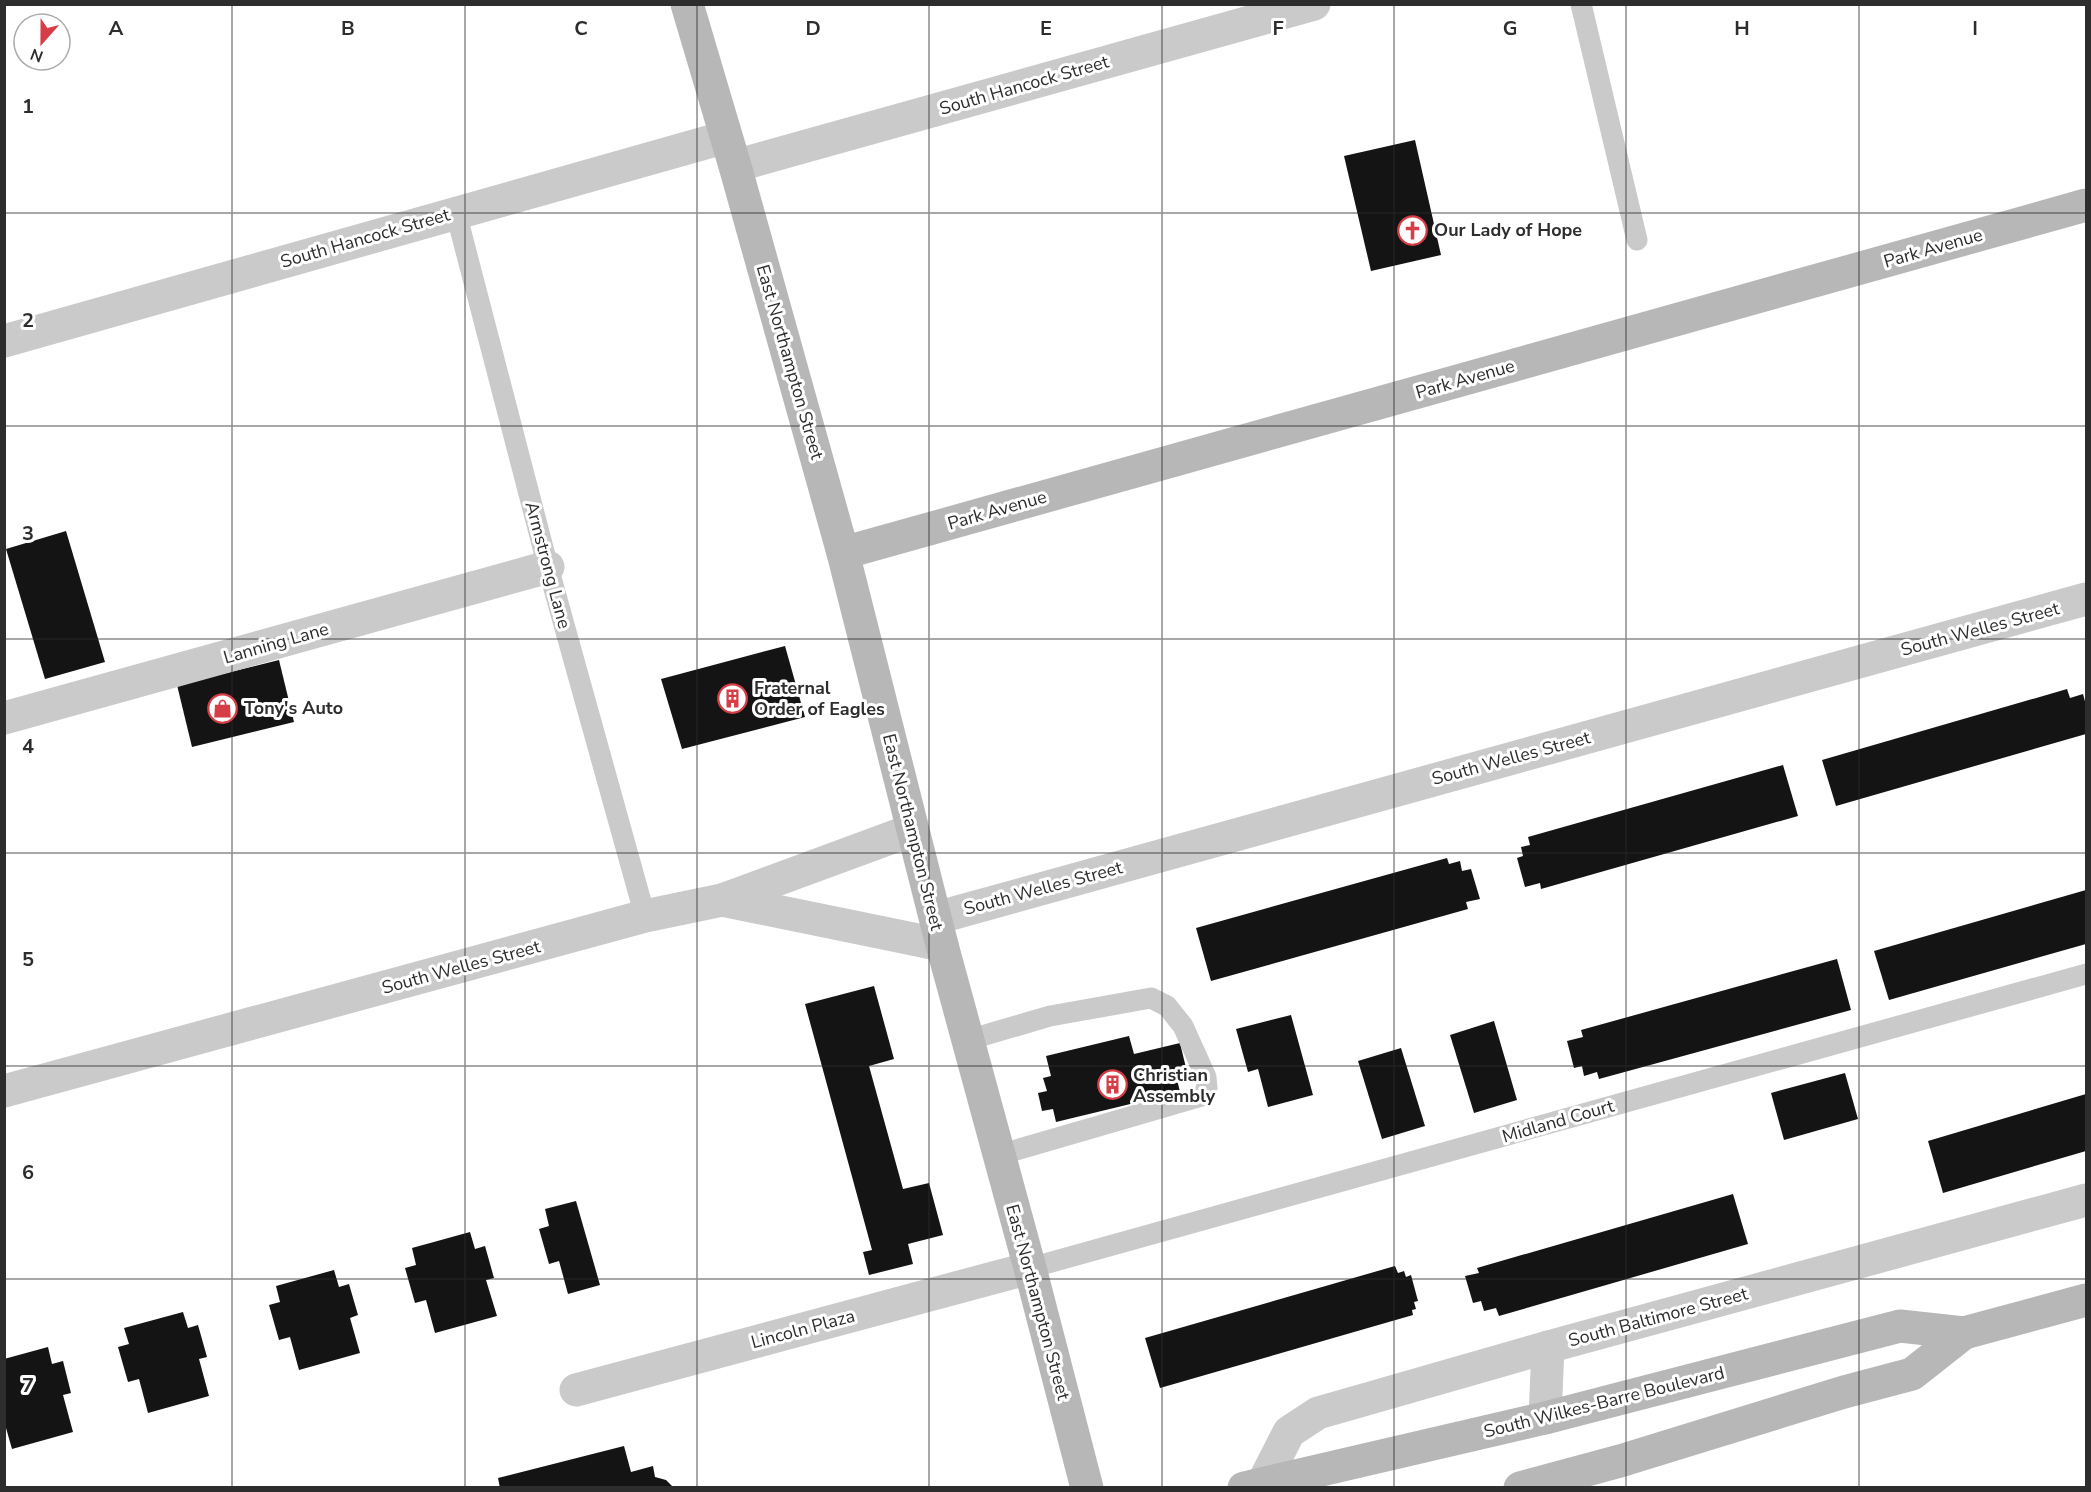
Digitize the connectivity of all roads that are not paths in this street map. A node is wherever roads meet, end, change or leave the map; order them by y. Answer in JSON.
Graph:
{"nodes":[{"id":1,"x":687,"y":4,"type":"edge"},
{"id":2,"x":1314,"y":4,"type":"edge"},
{"id":3,"x":1581,"y":4,"type":"edge"},
{"id":4,"x":730,"y":151,"type":"junction"},
{"id":5,"x":2086,"y":205,"type":"edge"},
{"id":6,"x":456,"y":213,"type":"junction"},
{"id":7,"x":1637,"y":240,"type":"dead end"},
{"id":8,"x":4,"y":341,"type":"edge"},
{"id":9,"x":843,"y":554,"type":"junction"},
{"id":10,"x":548,"y":567,"type":"junction"},
{"id":11,"x":2086,"y":599,"type":"edge"},
{"id":12,"x":4,"y":718,"type":"edge"},
{"id":13,"x":912,"y":830,"type":"junction"},
{"id":14,"x":722,"y":900,"type":"junction"},
{"id":15,"x":645,"y":916,"type":"junction"},
{"id":16,"x":939,"y":931,"type":"junction"},
{"id":17,"x":2086,"y":974,"type":"edge"},
{"id":18,"x":968,"y":1040,"type":"junction"},
{"id":19,"x":4,"y":1091,"type":"edge"},
{"id":20,"x":999,"y":1155,"type":"junction"},
{"id":21,"x":2086,"y":1200,"type":"edge"},
{"id":22,"x":1030,"y":1268,"type":"junction"},
{"id":23,"x":2086,"y":1300,"type":"edge"},
{"id":24,"x":1964,"y":1333,"type":"junction"},
{"id":25,"x":1548,"y":1347,"type":"junction"},
{"id":26,"x":576,"y":1390,"type":"dead end"},
{"id":27,"x":1545,"y":1418,"type":"junction"},
{"id":28,"x":1253,"y":1485,"type":"edge"},
{"id":29,"x":1087,"y":1488,"type":"edge"},
{"id":30,"x":1520,"y":1488,"type":"edge"}],
"edges":[{"from":1,"to":4,"type":"main road","name":"East Northampton Street"},
{"from":2,"to":4,"type":"street","name":"South Hancock Street"},
{"from":3,"to":7,"type":"lane"},
{"from":4,"to":6,"type":"street","name":"South Hancock Street"},
{"from":4,"to":9,"type":"main road","name":"East Northampton Street"},
{"from":5,"to":9,"type":"main road","name":"Park Avenue"},
{"from":6,"to":8,"type":"street","name":"South Hancock Street"},
{"from":6,"to":10,"type":"lane","name":"Armstrong Lane"},
{"from":9,"to":13,"type":"main road","name":"East Northampton Street"},
{"from":10,"to":12,"type":"street","name":"Lanning Lane"},
{"from":10,"to":15,"type":"lane","name":"Armstrong Lane"},
{"from":11,"to":16,"type":"street","name":"South Welles Street"},
{"from":13,"to":14,"type":"street","name":"South Welles Street"},
{"from":13,"to":16,"type":"main road","name":"East Northampton Street"},
{"from":14,"to":15,"type":"street","name":"South Welles Street"},
{"from":14,"to":16,"type":"street"},
{"from":15,"to":19,"type":"street","name":"South Welles Street"},
{"from":16,"to":18,"type":"main road","name":"East Northampton Street"},
{"from":17,"to":22,"type":"lane","name":"Midland Court"},
{"from":18,"to":20,"type":"main road","name":"East Northampton Street"},
{"from":18,"to":20,"type":"lane"},
{"from":20,"to":22,"type":"main road","name":"East Northampton Street"},
{"from":21,"to":25,"type":"street","name":"South Baltimore Street"},
{"from":22,"to":26,"type":"street","name":"Lincoln Plaza"},
{"from":22,"to":29,"type":"main road","name":"East Northampton Street"},
{"from":23,"to":24,"type":"main road","name":"South Wilkes-Barre Boulevard"},
{"from":24,"to":27,"type":"main road","name":"South Wilkes-Barre Boulevard"},
{"from":24,"to":30,"type":"main road","name":"South Wilkes-Barre Boulevard"},
{"from":25,"to":27,"type":"street"},
{"from":25,"to":28,"type":"street","name":"South Baltimore Street"},
{"from":27,"to":28,"type":"main road","name":"South Wilkes-Barre Boulevard"}]}
